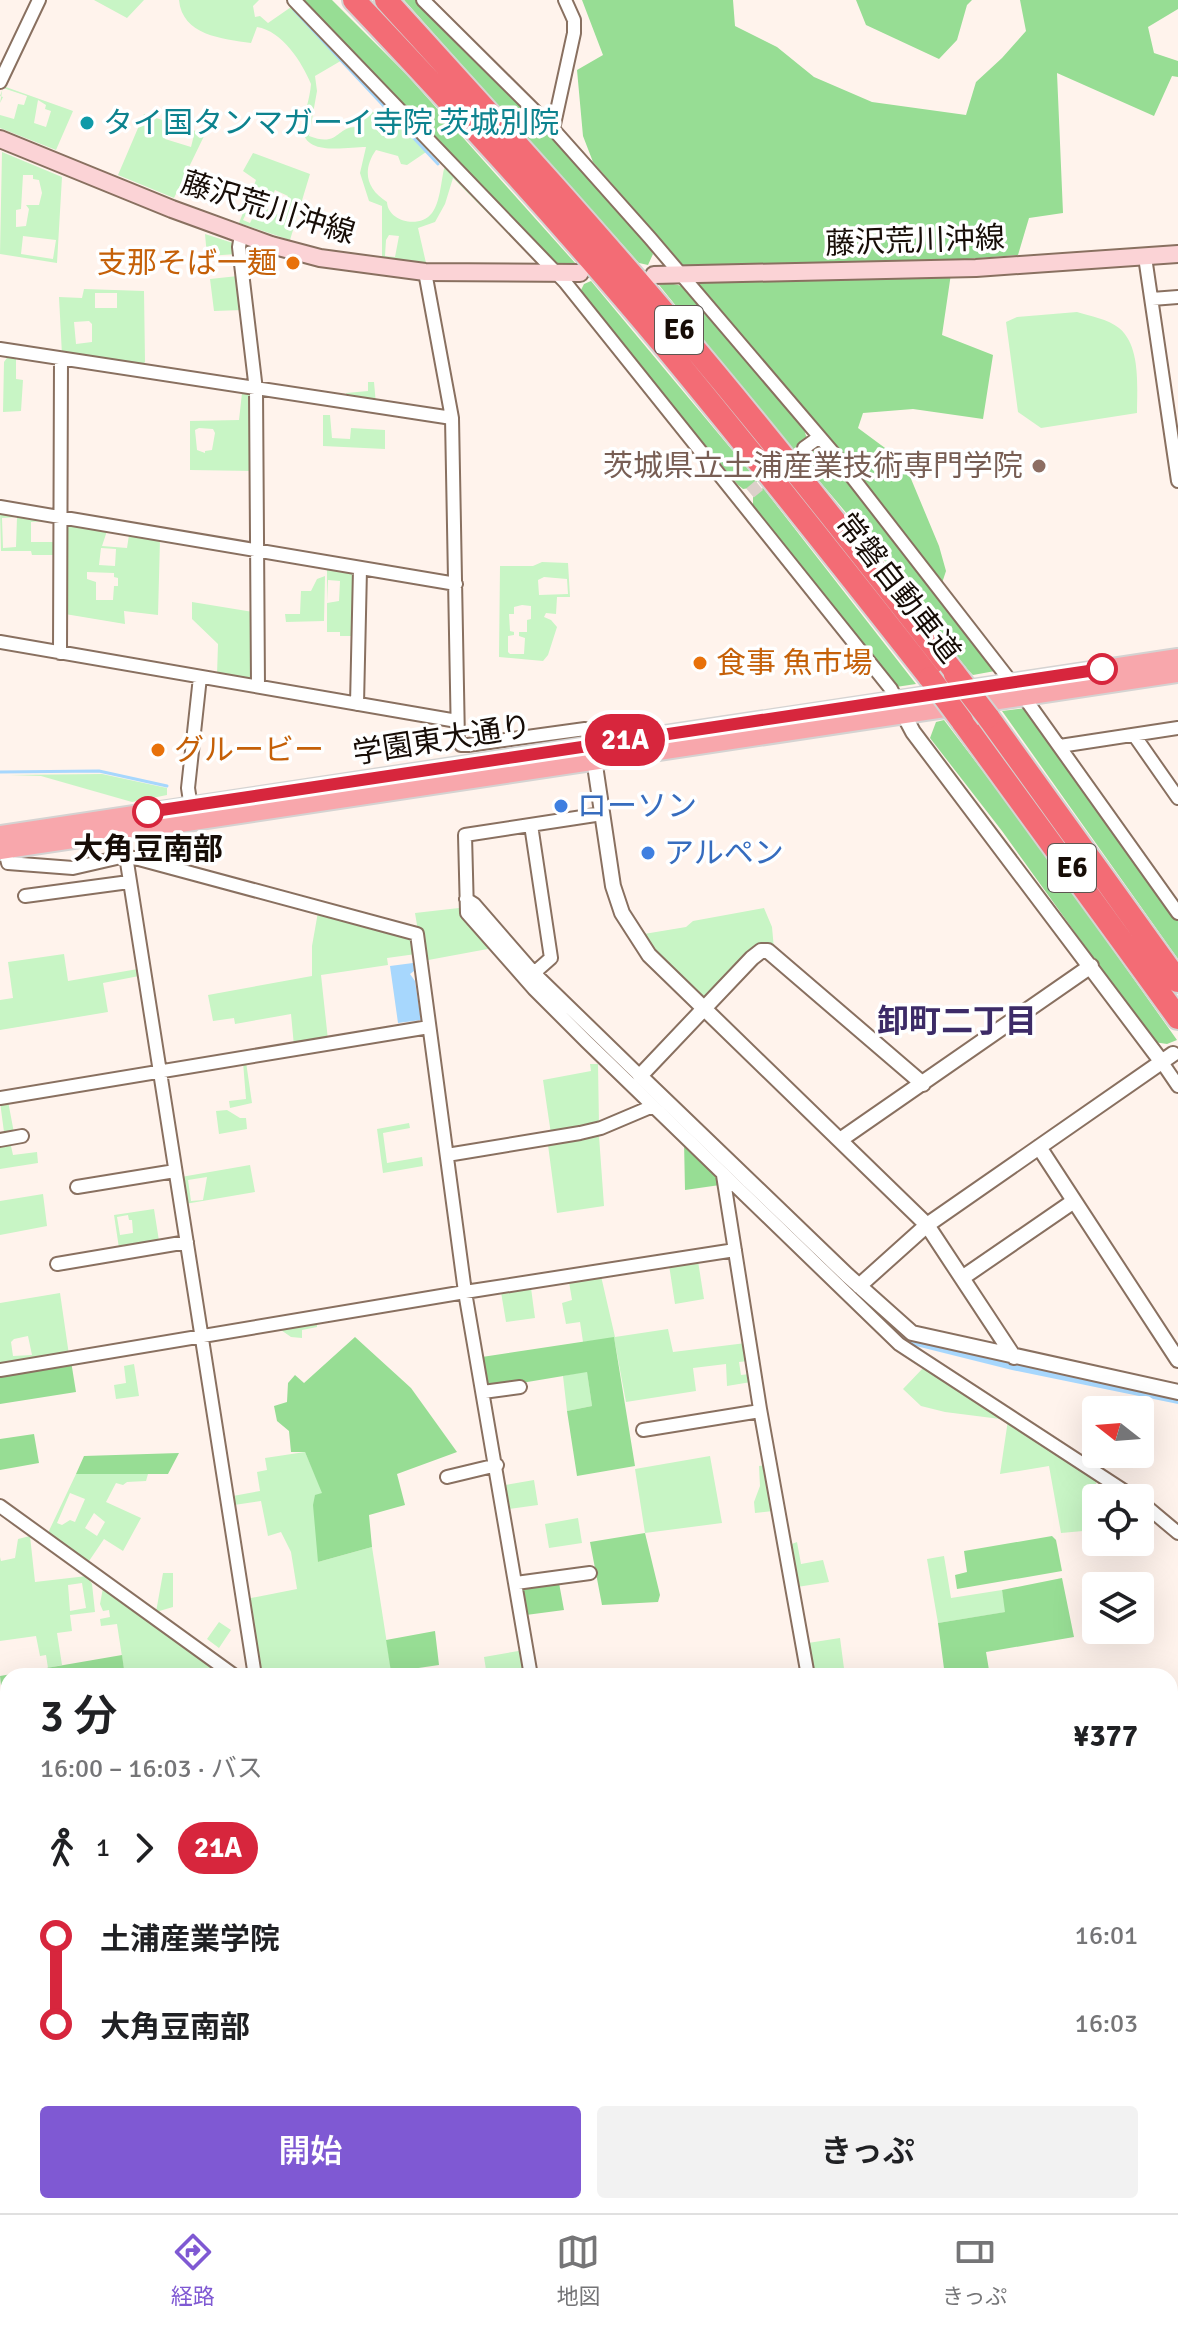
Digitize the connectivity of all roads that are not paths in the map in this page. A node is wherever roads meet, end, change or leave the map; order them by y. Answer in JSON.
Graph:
{"nodes":[{"id":1,"x":39,"y":0,"type":"edge"},
{"id":2,"x":294,"y":0,"type":"edge"},
{"id":3,"x":346,"y":0,"type":"edge"},
{"id":4,"x":354,"y":0,"type":"edge"},
{"id":5,"x":386,"y":0,"type":"edge"},
{"id":6,"x":423,"y":0,"type":"edge"},
{"id":7,"x":565,"y":0,"type":"edge"},
{"id":8,"x":412,"y":62,"type":"junction"},
{"id":9,"x":1,"y":76,"type":"edge"},
{"id":10,"x":553,"y":129,"type":"junction"},
{"id":11,"x":0,"y":139,"type":"edge"},
{"id":12,"x":241,"y":235,"type":"junction"},
{"id":13,"x":1178,"y":254,"type":"edge"},
{"id":14,"x":1145,"y":257,"type":"junction"},
{"id":15,"x":425,"y":272,"type":"junction"},
{"id":16,"x":580,"y":273,"type":"dead end"},
{"id":17,"x":558,"y":274,"type":"junction"},
{"id":18,"x":654,"y":275,"type":"dead end"},
{"id":19,"x":679,"y":275,"type":"junction"},
{"id":20,"x":1178,"y":297,"type":"edge"},
{"id":21,"x":1152,"y":299,"type":"junction"},
{"id":22,"x":0,"y":349,"type":"edge"},
{"id":23,"x":61,"y":359,"type":"junction"},
{"id":24,"x":256,"y":390,"type":"junction"},
{"id":25,"x":452,"y":418,"type":"junction"},
{"id":26,"x":818,"y":438,"type":"junction"},
{"id":27,"x":804,"y":448,"type":"tunnel mouth"},
{"id":28,"x":1178,"y":481,"type":"edge"},
{"id":29,"x":0,"y":507,"type":"edge"},
{"id":30,"x":60,"y":518,"type":"junction"},
{"id":31,"x":257,"y":552,"type":"junction"},
{"id":32,"x":360,"y":569,"type":"junction"},
{"id":33,"x":456,"y":584,"type":"junction"},
{"id":34,"x":0,"y":642,"type":"edge"},
{"id":35,"x":60,"y":653,"type":"junction"},
{"id":36,"x":1178,"y":658,"type":"edge"},
{"id":37,"x":1178,"y":673,"type":"edge"},
{"id":38,"x":200,"y":677,"type":"junction"},
{"id":39,"x":258,"y":686,"type":"junction"},
{"id":40,"x":1018,"y":690,"type":"junction"},
{"id":41,"x":357,"y":704,"type":"junction"},
{"id":42,"x":900,"y":708,"type":"junction"},
{"id":43,"x":457,"y":721,"type":"junction"},
{"id":44,"x":1178,"y":728,"type":"edge"},
{"id":45,"x":1134,"y":735,"type":"junction"},
{"id":46,"x":1060,"y":746,"type":"junction"},
{"id":47,"x":593,"y":753,"type":"junction"},
{"id":48,"x":1178,"y":798,"type":"edge"},
{"id":49,"x":192,"y":813,"type":"junction"},
{"id":50,"x":602,"y":814,"type":"junction"},
{"id":51,"x":531,"y":825,"type":"junction"},
{"id":52,"x":2,"y":842,"type":"edge"},
{"id":53,"x":126,"y":856,"type":"junction"},
{"id":54,"x":129,"y":882,"type":"junction"},
{"id":55,"x":25,"y":896,"type":"dead end"},
{"id":56,"x":466,"y":899,"type":"junction"},
{"id":57,"x":1178,"y":913,"type":"edge"},
{"id":58,"x":1091,"y":966,"type":"junction"},
{"id":59,"x":534,"y":973,"type":"junction"},
{"id":60,"x":1178,"y":981,"type":"edge"},
{"id":61,"x":703,"y":1008,"type":"junction"},
{"id":62,"x":1178,"y":1018,"type":"edge"},
{"id":63,"x":429,"y":1027,"type":"junction"},
{"id":64,"x":1167,"y":1057,"type":"junction"},
{"id":65,"x":159,"y":1072,"type":"junction"},
{"id":66,"x":640,"y":1076,"type":"junction"},
{"id":67,"x":923,"y":1084,"type":"junction"},
{"id":68,"x":1178,"y":1086,"type":"edge"},
{"id":69,"x":0,"y":1098,"type":"edge"},
{"id":70,"x":653,"y":1106,"type":"junction"},
{"id":71,"x":22,"y":1136,"type":"dead end"},
{"id":72,"x":0,"y":1140,"type":"edge"},
{"id":73,"x":840,"y":1140,"type":"junction"},
{"id":74,"x":1039,"y":1147,"type":"junction"},
{"id":75,"x":447,"y":1155,"type":"junction"},
{"id":76,"x":175,"y":1171,"type":"junction"},
{"id":77,"x":723,"y":1175,"type":"junction"},
{"id":78,"x":77,"y":1187,"type":"dead end"},
{"id":79,"x":1074,"y":1201,"type":"junction"},
{"id":80,"x":927,"y":1225,"type":"junction"},
{"id":81,"x":187,"y":1242,"type":"junction"},
{"id":82,"x":735,"y":1250,"type":"junction"},
{"id":83,"x":57,"y":1264,"type":"dead end"},
{"id":84,"x":962,"y":1278,"type":"junction"},
{"id":85,"x":859,"y":1286,"type":"junction"},
{"id":86,"x":465,"y":1292,"type":"junction"},
{"id":87,"x":202,"y":1336,"type":"junction"},
{"id":88,"x":1014,"y":1357,"type":"junction"},
{"id":89,"x":1178,"y":1360,"type":"edge"},
{"id":90,"x":0,"y":1370,"type":"edge"},
{"id":91,"x":520,"y":1387,"type":"dead end"},
{"id":92,"x":483,"y":1392,"type":"junction"},
{"id":93,"x":1178,"y":1392,"type":"edge"},
{"id":94,"x":760,"y":1411,"type":"junction"},
{"id":95,"x":643,"y":1430,"type":"dead end"},
{"id":96,"x":497,"y":1465,"type":"junction"},
{"id":97,"x":447,"y":1477,"type":"dead end"},
{"id":98,"x":1114,"y":1484,"type":"edge"},
{"id":99,"x":0,"y":1506,"type":"edge"},
{"id":100,"x":1154,"y":1513,"type":"edge"},
{"id":101,"x":1178,"y":1533,"type":"edge"},
{"id":102,"x":590,"y":1573,"type":"dead end"},
{"id":103,"x":516,"y":1583,"type":"junction"},
{"id":104,"x":224,"y":1668,"type":"edge"},
{"id":105,"x":254,"y":1668,"type":"edge"},
{"id":106,"x":530,"y":1668,"type":"edge"},
{"id":107,"x":807,"y":1668,"type":"edge"}],
"edges":[{"from":1,"to":9,"type":"street"},
{"from":2,"to":17,"type":"street"},
{"from":3,"to":8,"type":"highway"},
{"from":4,"to":8,"type":"highway","name":"常磐自動車道","number":"E6"},
{"from":5,"to":60,"type":"highway","name":"常磐自動車道","number":"E6","bridge":true},
{"from":6,"to":10,"type":"street"},
{"from":7,"to":10,"type":"street"},
{"from":8,"to":62,"type":"highway","name":"常磐自動車道","number":"E6","bridge":true},
{"from":10,"to":19,"type":"street"},
{"from":11,"to":12,"type":"main road","name":"藤沢荒川沖線"},
{"from":12,"to":15,"type":"main road","name":"藤沢荒川沖線"},
{"from":12,"to":24,"type":"street"},
{"from":13,"to":14,"type":"main road","name":"藤沢荒川沖線"},
{"from":14,"to":19,"type":"main road","name":"藤沢荒川沖線"},
{"from":14,"to":21,"type":"street"},
{"from":15,"to":17,"type":"main road","name":"藤沢荒川沖線"},
{"from":15,"to":25,"type":"street"},
{"from":16,"to":17,"type":"main road","name":"藤沢荒川沖線"},
{"from":17,"to":42,"type":"street"},
{"from":18,"to":19,"type":"main road","name":"藤沢荒川沖線"},
{"from":19,"to":26,"type":"street"},
{"from":20,"to":21,"type":"street"},
{"from":21,"to":28,"type":"street"},
{"from":22,"to":23,"type":"street"},
{"from":23,"to":24,"type":"street"},
{"from":23,"to":30,"type":"street"},
{"from":24,"to":25,"type":"street"},
{"from":24,"to":31,"type":"street"},
{"from":25,"to":33,"type":"street"},
{"from":26,"to":27,"type":"street"},
{"from":26,"to":40,"type":"street"},
{"from":29,"to":30,"type":"street"},
{"from":30,"to":31,"type":"street"},
{"from":30,"to":35,"type":"street"},
{"from":31,"to":32,"type":"street"},
{"from":31,"to":39,"type":"street"},
{"from":32,"to":33,"type":"street"},
{"from":32,"to":41,"type":"street"},
{"from":33,"to":43,"type":"street"},
{"from":34,"to":35,"type":"street"},
{"from":35,"to":38,"type":"street"},
{"from":36,"to":40,"type":"main road","name":"学園東大通り"},
{"from":37,"to":40,"type":"main road","name":"学園東大通り"},
{"from":38,"to":39,"type":"street"},
{"from":38,"to":49,"type":"street"},
{"from":39,"to":41,"type":"street"},
{"from":40,"to":42,"type":"main road","name":"学園東大通り"},
{"from":40,"to":46,"type":"street"},
{"from":41,"to":43,"type":"street"},
{"from":42,"to":47,"type":"main road","name":"学園東大通り"},
{"from":42,"to":58,"type":"street"},
{"from":43,"to":47,"type":"street"},
{"from":44,"to":45,"type":"street"},
{"from":45,"to":46,"type":"street"},
{"from":45,"to":48,"type":"street"},
{"from":46,"to":57,"type":"street"},
{"from":47,"to":49,"type":"main road","name":"学園東大通り"},
{"from":47,"to":50,"type":"street"},
{"from":49,"to":52,"type":"main road","name":"学園東大通り"},
{"from":50,"to":51,"type":"street"},
{"from":50,"to":61,"type":"street"},
{"from":51,"to":56,"type":"street"},
{"from":51,"to":59,"type":"street"},
{"from":52,"to":53,"type":"street"},
{"from":53,"to":54,"type":"street"},
{"from":53,"to":63,"type":"street"},
{"from":54,"to":55,"type":"street"},
{"from":54,"to":65,"type":"street"},
{"from":56,"to":59,"type":"street"},
{"from":56,"to":70,"type":"street"},
{"from":58,"to":64,"type":"street"},
{"from":58,"to":67,"type":"street"},
{"from":59,"to":66,"type":"street"},
{"from":61,"to":66,"type":"street"},
{"from":61,"to":67,"type":"street"},
{"from":61,"to":73,"type":"street"},
{"from":63,"to":65,"type":"street"},
{"from":63,"to":75,"type":"street"},
{"from":64,"to":68,"type":"street"},
{"from":64,"to":74,"type":"street"},
{"from":65,"to":69,"type":"street"},
{"from":65,"to":76,"type":"street"},
{"from":66,"to":85,"type":"street"},
{"from":67,"to":73,"type":"street"},
{"from":70,"to":75,"type":"street"},
{"from":70,"to":77,"type":"street"},
{"from":71,"to":72,"type":"street"},
{"from":73,"to":80,"type":"street"},
{"from":74,"to":79,"type":"street"},
{"from":74,"to":80,"type":"street"},
{"from":75,"to":86,"type":"street"},
{"from":76,"to":78,"type":"street"},
{"from":76,"to":81,"type":"street"},
{"from":77,"to":82,"type":"street"},
{"from":77,"to":98,"type":"street"},
{"from":79,"to":84,"type":"street"},
{"from":79,"to":89,"type":"street"},
{"from":80,"to":84,"type":"street"},
{"from":80,"to":85,"type":"street"},
{"from":81,"to":83,"type":"street"},
{"from":81,"to":87,"type":"street"},
{"from":82,"to":86,"type":"street"},
{"from":82,"to":94,"type":"street"},
{"from":84,"to":88,"type":"street"},
{"from":85,"to":88,"type":"street"},
{"from":86,"to":87,"type":"street"},
{"from":86,"to":92,"type":"street"},
{"from":87,"to":90,"type":"street"},
{"from":87,"to":105,"type":"street"},
{"from":88,"to":93,"type":"street"},
{"from":91,"to":92,"type":"street"},
{"from":92,"to":96,"type":"street"},
{"from":94,"to":95,"type":"street"},
{"from":94,"to":107,"type":"street"},
{"from":96,"to":97,"type":"street"},
{"from":96,"to":103,"type":"street"},
{"from":99,"to":104,"type":"street"},
{"from":100,"to":101,"type":"street"},
{"from":102,"to":103,"type":"street"},
{"from":103,"to":106,"type":"street"}]}
